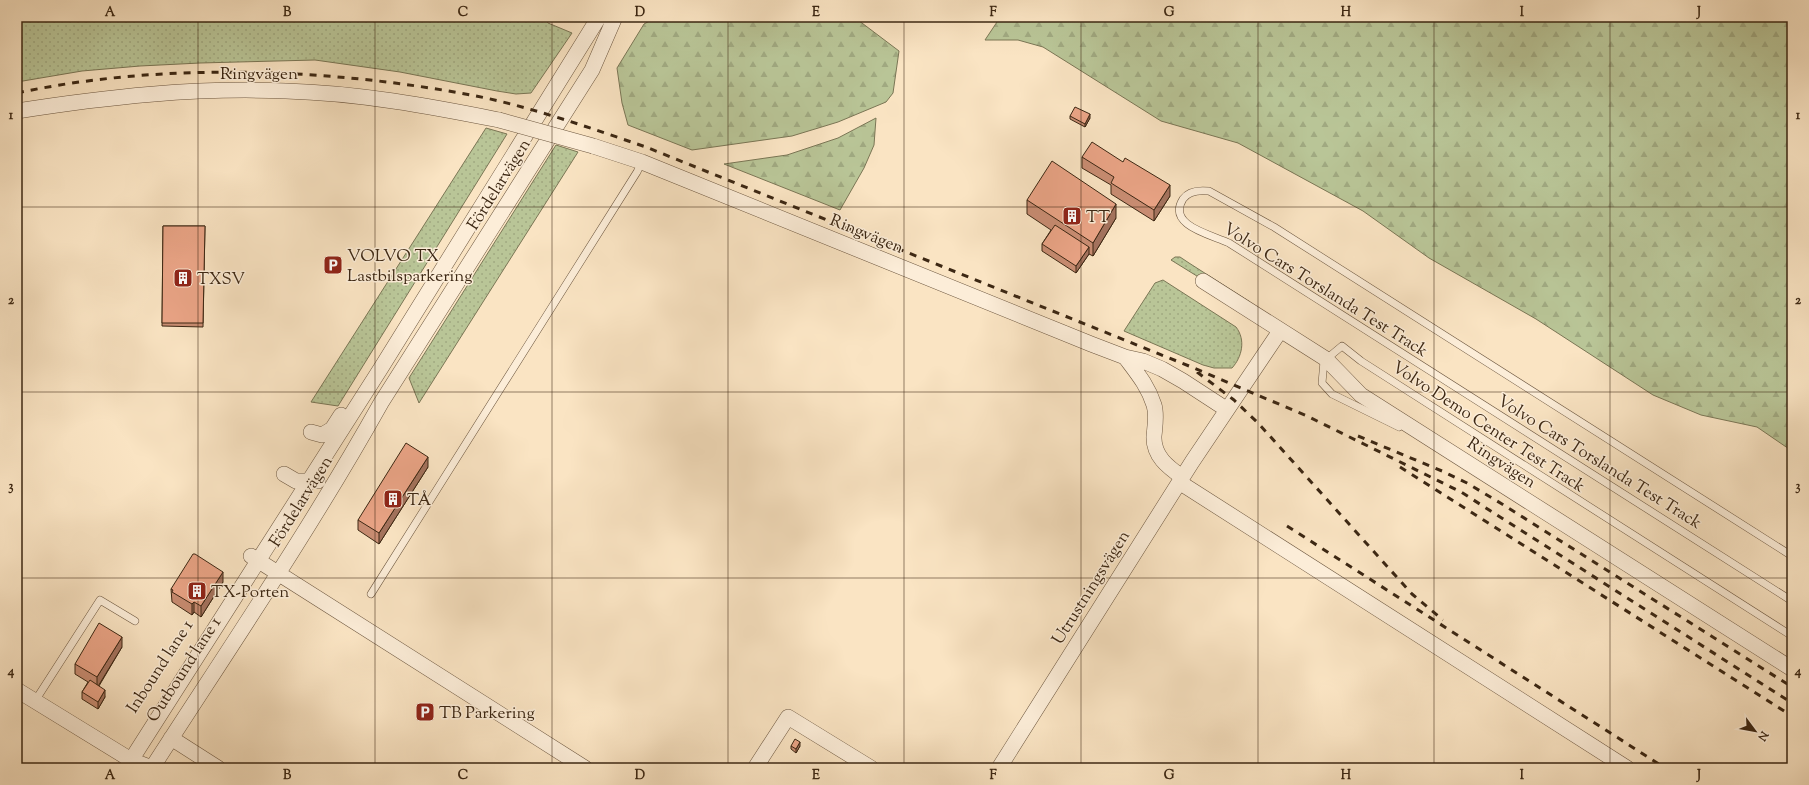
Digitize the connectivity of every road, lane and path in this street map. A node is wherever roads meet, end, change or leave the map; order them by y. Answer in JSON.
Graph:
{"nodes":[{"id":1,"x":600,"y":17,"type":"edge"},
{"id":2,"x":615,"y":17,"type":"edge"},
{"id":3,"x":17,"y":111,"type":"edge"},
{"id":4,"x":642,"y":162,"type":"junction"},
{"id":5,"x":1203,"y":281,"type":"dead end"},
{"id":6,"x":1280,"y":330,"type":"junction"},
{"id":7,"x":1125,"y":357,"type":"junction"},
{"id":8,"x":1326,"y":359,"type":"junction"},
{"id":9,"x":366,"y":392,"type":"junction"},
{"id":10,"x":1226,"y":409,"type":"junction"},
{"id":11,"x":311,"y":432,"type":"dead end"},
{"id":12,"x":355,"y":450,"type":"junction"},
{"id":13,"x":1458,"y":456,"type":"junction"},
{"id":14,"x":332,"y":472,"type":"junction"},
{"id":15,"x":1181,"y":480,"type":"junction"},
{"id":16,"x":310,"y":481,"type":"junction"},
{"id":17,"x":291,"y":494,"type":"junction"},
{"id":18,"x":290,"y":511,"type":"junction"},
{"id":19,"x":1792,"y":556,"type":"edge"},
{"id":20,"x":264,"y":564,"type":"junction"},
{"id":21,"x":371,"y":594,"type":"dead end"},
{"id":22,"x":1792,"y":601,"type":"edge"},
{"id":23,"x":136,"y":621,"type":"dead end"},
{"id":24,"x":1792,"y":636,"type":"edge"},
{"id":25,"x":1792,"y":669,"type":"edge"},
{"id":26,"x":17,"y":690,"type":"edge"},
{"id":27,"x":35,"y":701,"type":"junction"},
{"id":28,"x":171,"y":738,"type":"junction"},
{"id":29,"x":138,"y":764,"type":"edge"},
{"id":30,"x":218,"y":768,"type":"edge"},
{"id":31,"x":585,"y":768,"type":"edge"},
{"id":32,"x":755,"y":768,"type":"edge"},
{"id":33,"x":871,"y":768,"type":"edge"},
{"id":34,"x":999,"y":768,"type":"edge"},
{"id":35,"x":1627,"y":768,"type":"edge"}],
"edges":[{"from":1,"to":9,"type":"street","name":"Fördelarvägen"},
{"from":2,"to":12,"type":"street","name":"Fördelarvägen"},
{"from":3,"to":4,"type":"street","name":"Ringvägen","bridge":true},
{"from":4,"to":7,"type":"street","name":"Ringvägen"},
{"from":4,"to":21,"type":"lane"},
{"from":5,"to":6,"type":"street","name":"Ringvägen"},
{"from":6,"to":8,"type":"street","name":"Ringvägen"},
{"from":6,"to":10,"type":"street"},
{"from":7,"to":10,"type":"street","name":"Ringvägen"},
{"from":7,"to":15,"type":"street","name":"Ringvägen"},
{"from":8,"to":13,"type":"street","name":"Ringvägen"},
{"from":8,"to":13,"type":"lane"},
{"from":8,"to":24,"type":"lane","name":"Volvo Demo Center Test Track"},
{"from":9,"to":11,"type":"street","name":"Fördelarvägen"},
{"from":9,"to":16,"type":"street","name":"Fördelarvägen"},
{"from":10,"to":15,"type":"street","name":"Utrustningsvägen"},
{"from":12,"to":14,"type":"street","name":"Fördelarvägen"},
{"from":12,"to":20,"type":"street","name":"Fördelarvägen"},
{"from":13,"to":25,"type":"street","name":"Ringvägen"},
{"from":14,"to":16,"type":"street","name":"Fördelarvägen"},
{"from":14,"to":20,"type":"street","name":"Outbound lane 1"},
{"from":15,"to":34,"type":"street","name":"Utrustningsvägen"},
{"from":15,"to":35,"type":"street","name":"Ringvägen"},
{"from":16,"to":17,"type":"street","name":"Fördelarvägen"},
{"from":16,"to":18,"type":"street","name":"Fördelarvägen"},
{"from":17,"to":18,"type":"street","name":"Fördelarvägen"},
{"from":17,"to":20,"type":"street","name":"Inbound lane 1"},
{"from":18,"to":20,"type":"street","name":"Fördelarvägen"},
{"from":19,"to":22,"type":"lane","name":"Volvo Cars Torslanda Test Track"},
{"from":20,"to":28,"type":"street"},
{"from":20,"to":29,"type":"street","name":"Inbound lane 1"},
{"from":20,"to":29,"type":"street","name":"Outbound lane 1"},
{"from":20,"to":31,"type":"street"},
{"from":23,"to":27,"type":"lane"},
{"from":26,"to":27,"type":"street"},
{"from":27,"to":29,"type":"street"},
{"from":28,"to":29,"type":"street"},
{"from":28,"to":30,"type":"street"},
{"from":32,"to":33,"type":"street"}]}
